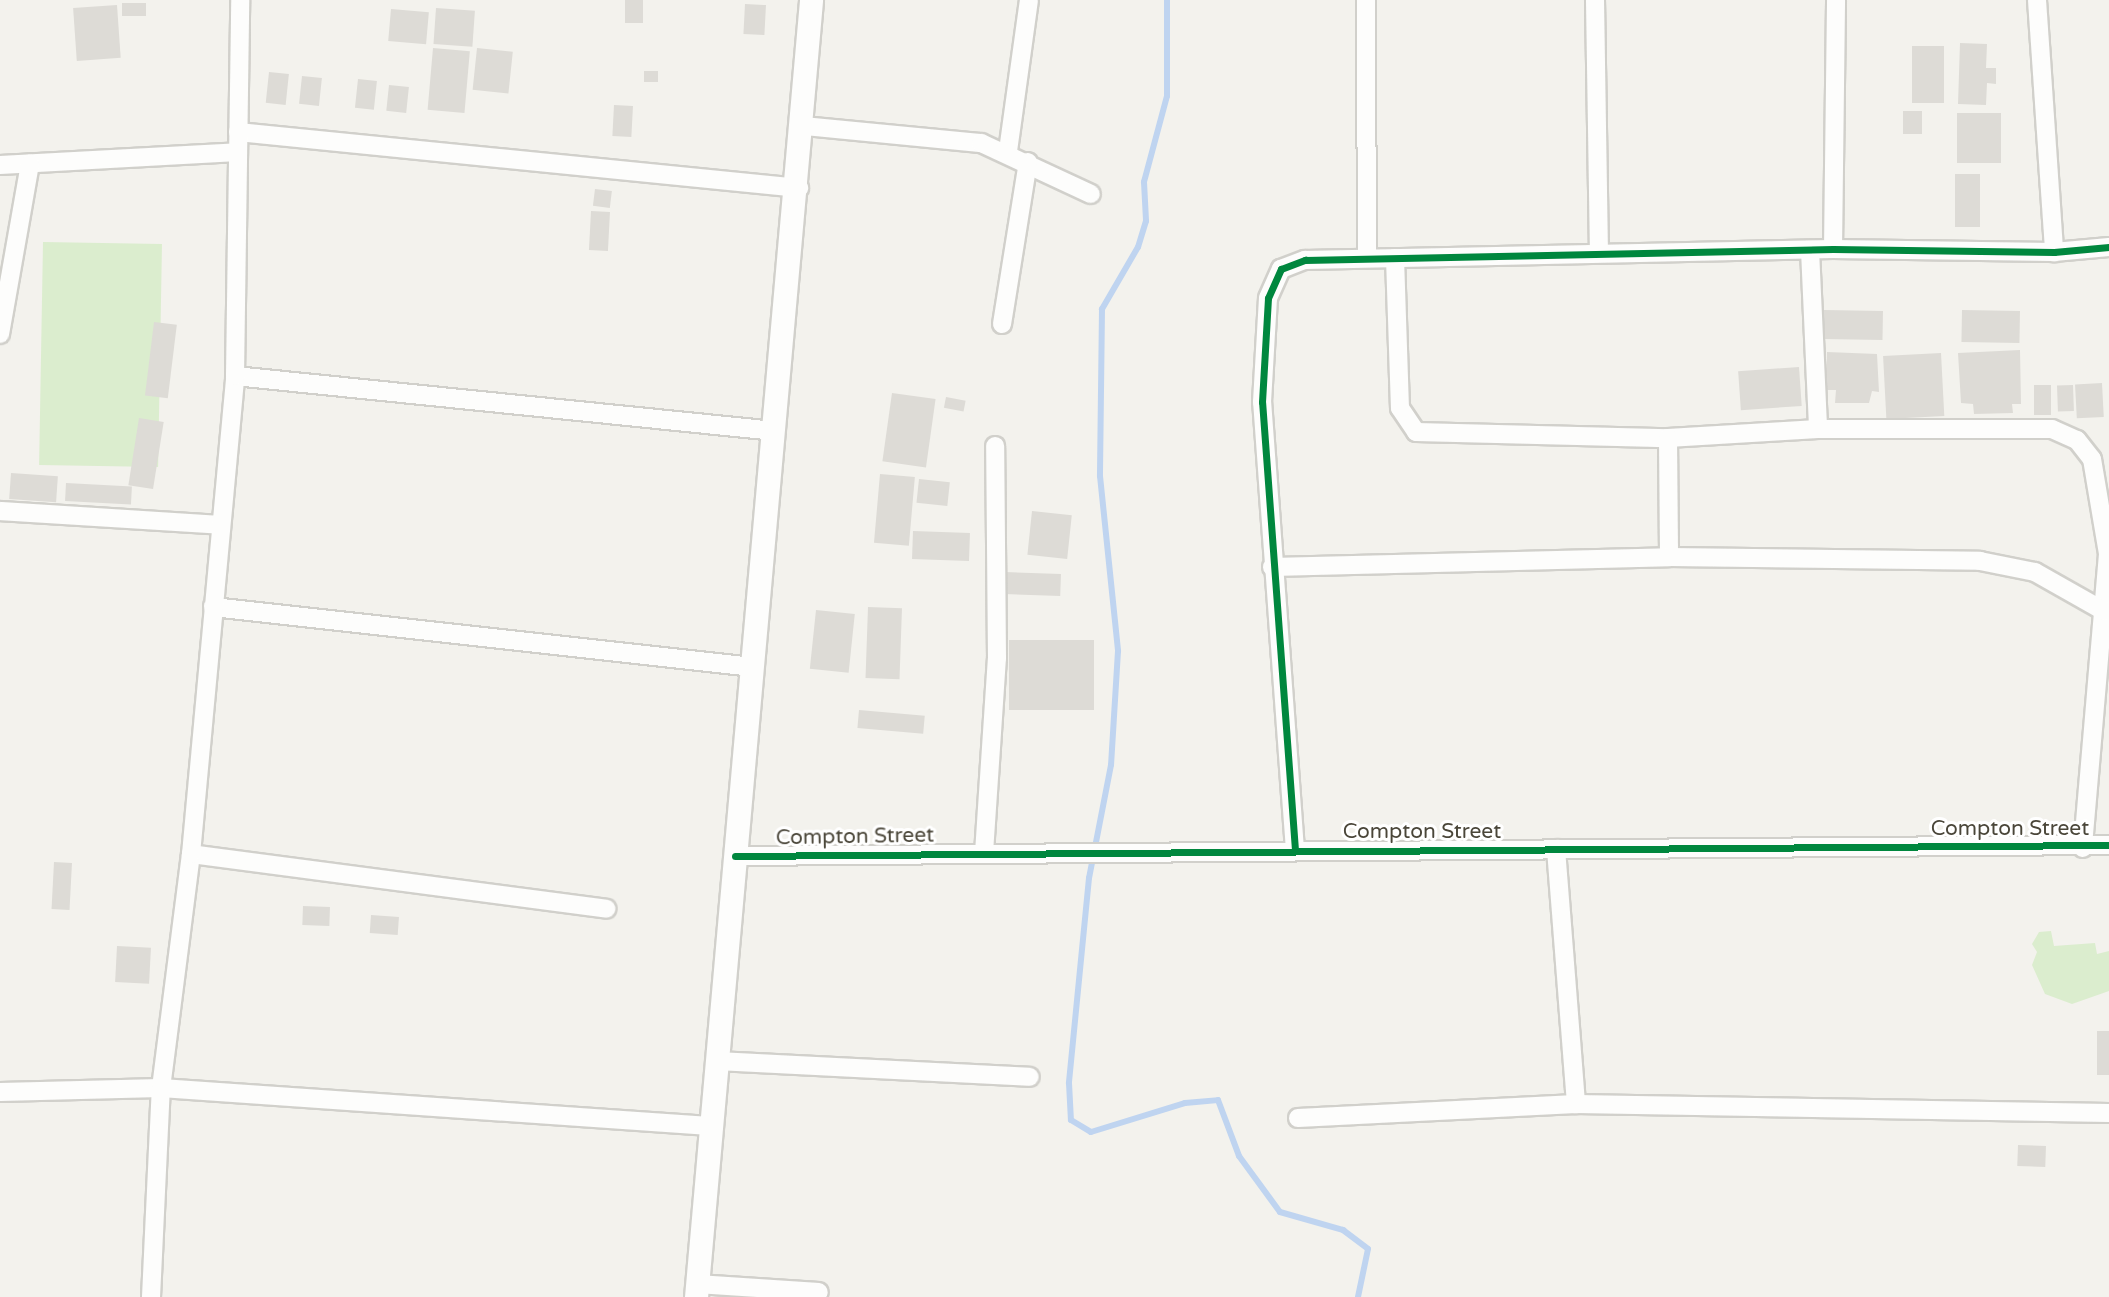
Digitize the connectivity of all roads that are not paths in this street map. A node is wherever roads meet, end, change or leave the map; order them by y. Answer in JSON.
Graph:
{"nodes":[{"id":1,"x":240,"y":0,"type":"edge"},
{"id":2,"x":811,"y":0,"type":"edge"},
{"id":3,"x":1029,"y":0,"type":"edge"},
{"id":4,"x":1366,"y":0,"type":"edge"},
{"id":5,"x":1595,"y":0,"type":"edge"},
{"id":6,"x":1836,"y":0,"type":"edge"},
{"id":7,"x":2036,"y":0,"type":"edge"},
{"id":8,"x":804,"y":126,"type":"junction"},
{"id":9,"x":238,"y":132,"type":"junction"},
{"id":10,"x":238,"y":152,"type":"junction"},
{"id":11,"x":1007,"y":152,"type":"junction"},
{"id":12,"x":1028,"y":162,"type":"junction"},
{"id":13,"x":30,"y":164,"type":"junction"},
{"id":14,"x":0,"y":165,"type":"edge"},
{"id":15,"x":799,"y":188,"type":"junction"},
{"id":16,"x":1091,"y":194,"type":"dead end"},
{"id":17,"x":2109,"y":247,"type":"edge"},
{"id":18,"x":1833,"y":249,"type":"junction"},
{"id":19,"x":1810,"y":250,"type":"junction"},
{"id":20,"x":2054,"y":252,"type":"junction"},
{"id":21,"x":1599,"y":253,"type":"junction"},
{"id":22,"x":1367,"y":258,"type":"junction"},
{"id":23,"x":1395,"y":258,"type":"junction"},
{"id":24,"x":1002,"y":324,"type":"dead end"},
{"id":25,"x":0,"y":334,"type":"edge"},
{"id":26,"x":234,"y":376,"type":"junction"},
{"id":27,"x":1818,"y":429,"type":"junction"},
{"id":28,"x":775,"y":431,"type":"junction"},
{"id":29,"x":1668,"y":438,"type":"junction"},
{"id":30,"x":995,"y":446,"type":"dead end"},
{"id":31,"x":0,"y":511,"type":"edge"},
{"id":32,"x":220,"y":525,"type":"junction"},
{"id":33,"x":1669,"y":557,"type":"junction"},
{"id":34,"x":1272,"y":567,"type":"junction"},
{"id":35,"x":213,"y":607,"type":"junction"},
{"id":36,"x":2104,"y":611,"type":"junction"},
{"id":37,"x":753,"y":667,"type":"junction"},
{"id":38,"x":2109,"y":845,"type":"edge"},
{"id":39,"x":2083,"y":848,"type":"junction"},
{"id":40,"x":1556,"y":849,"type":"junction"},
{"id":41,"x":1295,"y":850,"type":"junction"},
{"id":42,"x":984,"y":853,"type":"junction"},
{"id":43,"x":191,"y":855,"type":"junction"},
{"id":44,"x":735,"y":856,"type":"junction"},
{"id":45,"x":606,"y":909,"type":"dead end"},
{"id":46,"x":716,"y":1061,"type":"junction"},
{"id":47,"x":1030,"y":1077,"type":"dead end"},
{"id":48,"x":161,"y":1088,"type":"junction"},
{"id":49,"x":0,"y":1092,"type":"edge"},
{"id":50,"x":1576,"y":1104,"type":"junction"},
{"id":51,"x":2109,"y":1113,"type":"edge"},
{"id":52,"x":1298,"y":1118,"type":"dead end"},
{"id":53,"x":710,"y":1125,"type":"junction"},
{"id":54,"x":696,"y":1291,"type":"edge"},
{"id":55,"x":819,"y":1292,"type":"dead end"},
{"id":56,"x":151,"y":1297,"type":"edge"},
{"id":57,"x":159,"y":1297,"type":"edge"}],
"edges":[{"from":1,"to":9,"type":"street"},
{"from":2,"to":8,"type":"street"},
{"from":3,"to":11,"type":"street"},
{"from":4,"to":22,"type":"street"},
{"from":5,"to":21,"type":"street"},
{"from":6,"to":18,"type":"street"},
{"from":7,"to":20,"type":"street"},
{"from":8,"to":11,"type":"street"},
{"from":8,"to":15,"type":"street"},
{"from":9,"to":10,"type":"street"},
{"from":9,"to":15,"type":"street"},
{"from":10,"to":13,"type":"street"},
{"from":10,"to":26,"type":"street"},
{"from":11,"to":12,"type":"street"},
{"from":12,"to":16,"type":"street"},
{"from":12,"to":24,"type":"street"},
{"from":13,"to":14,"type":"street"},
{"from":13,"to":25,"type":"street"},
{"from":15,"to":28,"type":"street"},
{"from":17,"to":20,"type":"street"},
{"from":18,"to":19,"type":"street"},
{"from":18,"to":20,"type":"street"},
{"from":19,"to":21,"type":"street"},
{"from":19,"to":27,"type":"street"},
{"from":21,"to":23,"type":"street"},
{"from":22,"to":23,"type":"street"},
{"from":22,"to":34,"type":"street"},
{"from":23,"to":29,"type":"street"},
{"from":26,"to":28,"type":"street"},
{"from":26,"to":32,"type":"street"},
{"from":27,"to":29,"type":"street"},
{"from":27,"to":36,"type":"street"},
{"from":28,"to":37,"type":"street"},
{"from":29,"to":33,"type":"street"},
{"from":30,"to":42,"type":"street"},
{"from":31,"to":32,"type":"street"},
{"from":32,"to":35,"type":"street"},
{"from":33,"to":34,"type":"street"},
{"from":33,"to":36,"type":"street"},
{"from":34,"to":41,"type":"street"},
{"from":35,"to":37,"type":"street"},
{"from":35,"to":43,"type":"street"},
{"from":36,"to":39,"type":"street"},
{"from":37,"to":44,"type":"street"},
{"from":38,"to":39,"type":"street","name":"Compton Street"},
{"from":39,"to":40,"type":"street","name":"Compton Street"},
{"from":40,"to":41,"type":"street","name":"Compton Street"},
{"from":40,"to":50,"type":"street"},
{"from":41,"to":42,"type":"street","name":"Compton Street"},
{"from":42,"to":44,"type":"street","name":"Compton Street"},
{"from":43,"to":45,"type":"street"},
{"from":43,"to":48,"type":"street"},
{"from":44,"to":46,"type":"street"},
{"from":46,"to":47,"type":"street"},
{"from":46,"to":53,"type":"street"},
{"from":48,"to":49,"type":"street"},
{"from":48,"to":53,"type":"street"},
{"from":48,"to":56,"type":"street"},
{"from":50,"to":51,"type":"street"},
{"from":50,"to":52,"type":"street"},
{"from":53,"to":54,"type":"street"},
{"from":54,"to":55,"type":"street"},
{"from":56,"to":57,"type":"street"}]}
